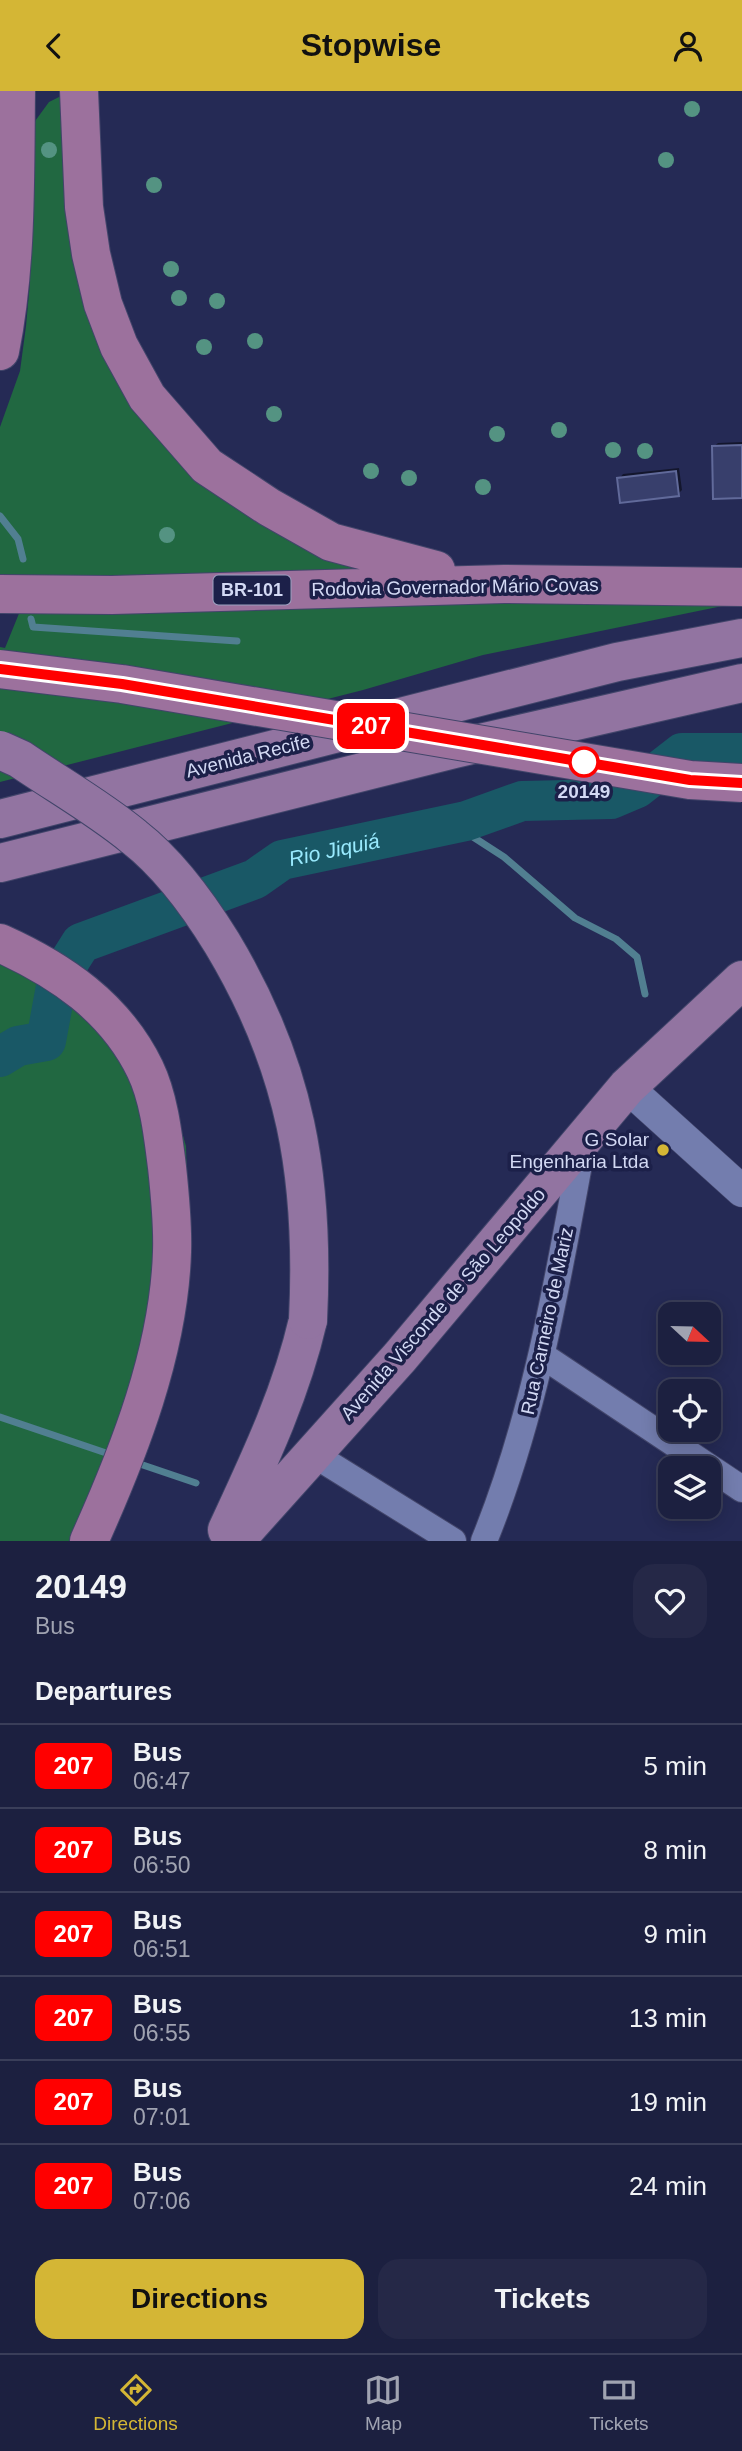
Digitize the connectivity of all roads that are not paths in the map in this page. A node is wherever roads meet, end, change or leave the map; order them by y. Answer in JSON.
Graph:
{"nodes":[{"id":1,"x":16,"y":91,"type":"edge"},
{"id":2,"x":79,"y":91,"type":"edge"},
{"id":3,"x":0,"y":351,"type":"edge"},
{"id":4,"x":503,"y":584,"type":"junction"},
{"id":5,"x":742,"y":587,"type":"edge"},
{"id":6,"x":0,"y":594,"type":"edge"},
{"id":7,"x":742,"y":638,"type":"edge"},
{"id":8,"x":0,"y":669,"type":"edge"},
{"id":9,"x":742,"y":683,"type":"edge"},
{"id":10,"x":0,"y":750,"type":"edge"},
{"id":11,"x":742,"y":783,"type":"edge"},
{"id":12,"x":0,"y":819,"type":"edge"},
{"id":13,"x":0,"y":863,"type":"edge"},
{"id":14,"x":12,"y":949,"type":"edge"},
{"id":15,"x":742,"y":980,"type":"edge"},
{"id":16,"x":627,"y":1087,"type":"junction"},
{"id":17,"x":584,"y":1137,"type":"junction"},
{"id":18,"x":738,"y":1182,"type":"edge"},
{"id":19,"x":543,"y":1356,"type":"junction"},
{"id":20,"x":313,"y":1454,"type":"junction"},
{"id":21,"x":742,"y":1489,"type":"edge"},
{"id":22,"x":89,"y":1541,"type":"edge"},
{"id":23,"x":222,"y":1541,"type":"edge"},
{"id":24,"x":235,"y":1541,"type":"edge"},
{"id":25,"x":453,"y":1541,"type":"edge"},
{"id":26,"x":484,"y":1541,"type":"edge"}],
"edges":[{"from":1,"to":3,"type":"highway"},
{"from":2,"to":4,"type":"highway"},
{"from":4,"to":5,"type":"highway","name":"Rodovia Governador Mário Covas","number":"BR-101"},
{"from":4,"to":6,"type":"highway","name":"Rodovia Governador Mário Covas","number":"BR-101"},
{"from":7,"to":12,"type":"main road","name":"Avenida Recife"},
{"from":8,"to":11,"type":"highway","bridge":true},
{"from":9,"to":13,"type":"main road"},
{"from":10,"to":23,"type":"main road","bridge":true},
{"from":14,"to":22,"type":"highway"},
{"from":15,"to":16,"type":"main road","name":"Avenida Visconde de São Leopoldo"},
{"from":16,"to":17,"type":"main road","name":"Avenida Visconde de São Leopoldo"},
{"from":16,"to":18,"type":"street"},
{"from":17,"to":19,"type":"street","name":"Rua Carneiro de Mariz"},
{"from":17,"to":20,"type":"main road","name":"Avenida Visconde de São Leopoldo"},
{"from":19,"to":21,"type":"street"},
{"from":19,"to":26,"type":"street","name":"Rua Carneiro de Mariz"},
{"from":20,"to":24,"type":"main road","name":"Avenida Visconde de São Leopoldo"},
{"from":20,"to":25,"type":"street"}]}
